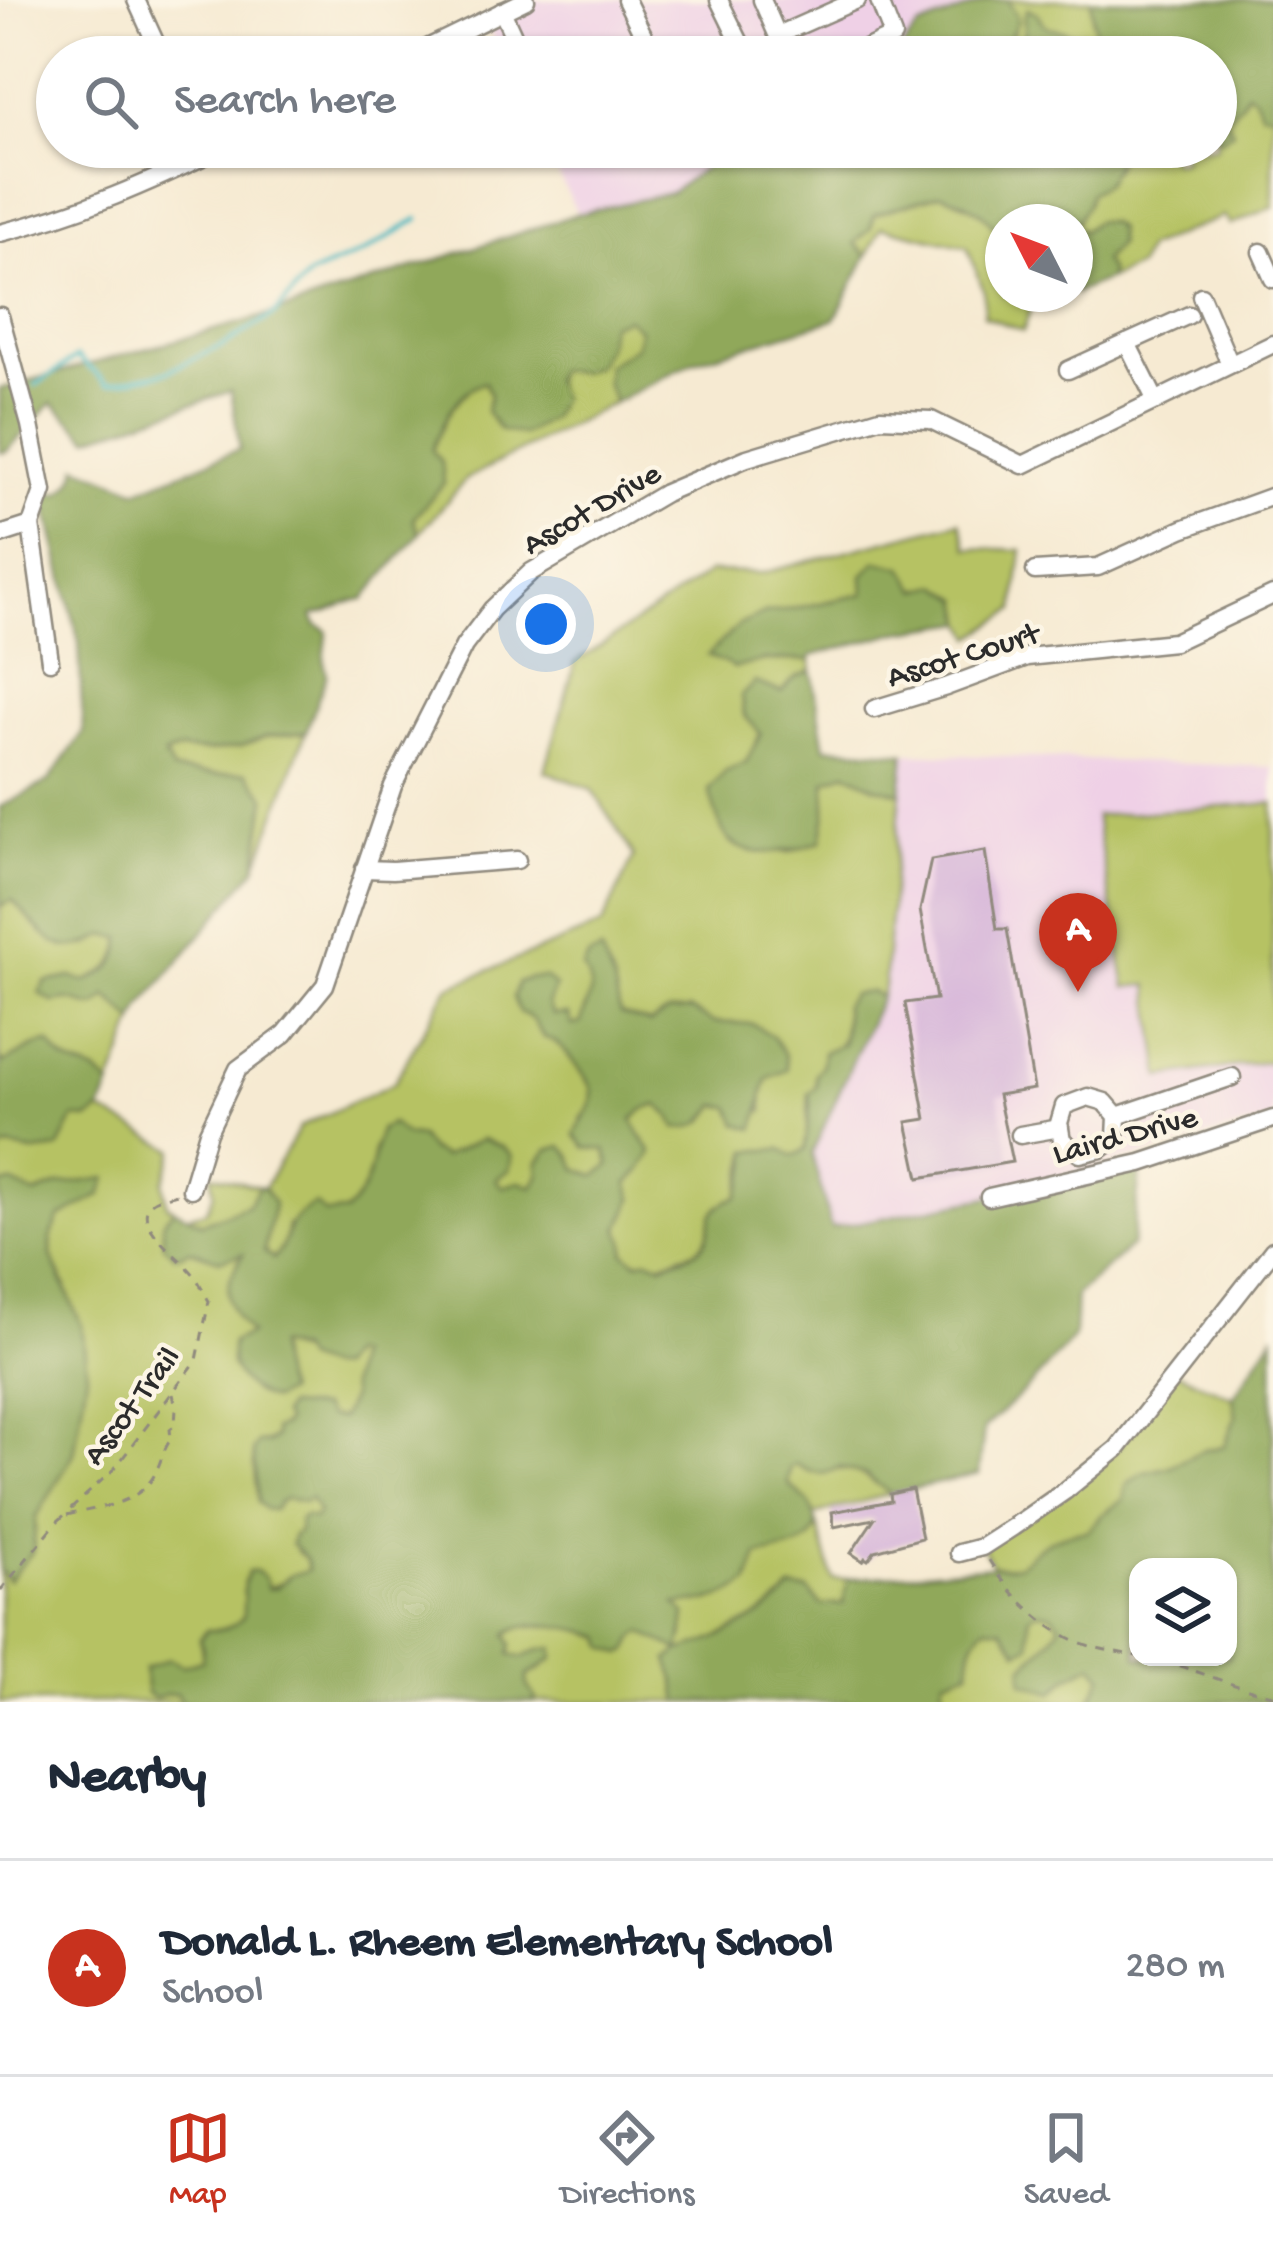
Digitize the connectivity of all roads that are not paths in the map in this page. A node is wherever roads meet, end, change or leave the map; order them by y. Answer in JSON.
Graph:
{"nodes":[{"id":1,"x":136,"y":0,"type":"edge"},
{"id":2,"x":526,"y":0,"type":"edge"},
{"id":3,"x":626,"y":0,"type":"edge"},
{"id":4,"x":719,"y":0,"type":"edge"},
{"id":5,"x":762,"y":0,"type":"edge"},
{"id":6,"x":856,"y":0,"type":"edge"},
{"id":7,"x":879,"y":0,"type":"edge"},
{"id":8,"x":502,"y":11,"type":"junction"},
{"id":9,"x":778,"y":35,"type":"joint"},
{"id":10,"x":152,"y":36,"type":"edge"},
{"id":11,"x":451,"y":36,"type":"edge"},
{"id":12,"x":513,"y":36,"type":"edge"},
{"id":13,"x":644,"y":36,"type":"edge"},
{"id":14,"x":737,"y":36,"type":"edge"},
{"id":15,"x":893,"y":36,"type":"edge"},
{"id":16,"x":176,"y":168,"type":"edge"},
{"id":17,"x":0,"y":233,"type":"edge"},
{"id":18,"x":1262,"y":252,"type":"dead end"},
{"id":19,"x":1273,"y":279,"type":"edge"},
{"id":20,"x":1201,"y":296,"type":"dead end"},
{"id":21,"x":1189,"y":315,"type":"dead end"},
{"id":22,"x":0,"y":316,"type":"edge"},
{"id":23,"x":1127,"y":343,"type":"junction"},
{"id":24,"x":1273,"y":344,"type":"edge"},
{"id":25,"x":1230,"y":364,"type":"junction"},
{"id":26,"x":1068,"y":370,"type":"dead end"},
{"id":27,"x":1156,"y":400,"type":"junction"},
{"id":28,"x":1273,"y":496,"type":"edge"},
{"id":29,"x":31,"y":525,"type":"junction"},
{"id":30,"x":0,"y":536,"type":"edge"},
{"id":31,"x":1036,"y":571,"type":"dead end"},
{"id":32,"x":1273,"y":595,"type":"edge"},
{"id":33,"x":50,"y":662,"type":"dead end"},
{"id":34,"x":874,"y":710,"type":"dead end"},
{"id":35,"x":517,"y":860,"type":"dead end"},
{"id":36,"x":364,"y":869,"type":"junction"},
{"id":37,"x":1232,"y":1077,"type":"dead end"},
{"id":38,"x":1117,"y":1116,"type":"junction"},
{"id":39,"x":1273,"y":1119,"type":"edge"},
{"id":40,"x":1060,"y":1128,"type":"junction"},
{"id":41,"x":1020,"y":1135,"type":"dead end"},
{"id":42,"x":1116,"y":1138,"type":"junction"},
{"id":43,"x":1141,"y":1163,"type":"junction"},
{"id":44,"x":191,"y":1189,"type":"road end"},
{"id":45,"x":989,"y":1197,"type":"dead end"},
{"id":46,"x":1273,"y":1250,"type":"edge"},
{"id":47,"x":959,"y":1553,"type":"dead end"}],
"edges":[{"from":1,"to":10,"type":"street"},
{"from":2,"to":8,"type":"street"},
{"from":3,"to":13,"type":"street"},
{"from":4,"to":14,"type":"street"},
{"from":5,"to":9,"type":"street"},
{"from":6,"to":9,"type":"street"},
{"from":7,"to":15,"type":"street"},
{"from":8,"to":11,"type":"street"},
{"from":8,"to":12,"type":"street"},
{"from":16,"to":17,"type":"street"},
{"from":18,"to":19,"type":"street"},
{"from":20,"to":25,"type":"street"},
{"from":21,"to":23,"type":"street"},
{"from":22,"to":29,"type":"street"},
{"from":23,"to":26,"type":"street"},
{"from":23,"to":27,"type":"street"},
{"from":24,"to":25,"type":"street","name":"Ascot Drive"},
{"from":25,"to":27,"type":"street","name":"Ascot Drive"},
{"from":27,"to":36,"type":"street","name":"Ascot Drive"},
{"from":28,"to":31,"type":"street"},
{"from":29,"to":30,"type":"street"},
{"from":29,"to":33,"type":"street"},
{"from":32,"to":34,"type":"street","name":"Ascot Court"},
{"from":35,"to":36,"type":"street"},
{"from":36,"to":44,"type":"street","name":"Ascot Drive"},
{"from":37,"to":38,"type":"street"},
{"from":38,"to":40,"type":"street"},
{"from":38,"to":42,"type":"street"},
{"from":39,"to":43,"type":"street","name":"Laird Drive"},
{"from":40,"to":41,"type":"street"},
{"from":40,"to":42,"type":"street"},
{"from":42,"to":43,"type":"street"},
{"from":43,"to":45,"type":"street","name":"Laird Drive"},
{"from":46,"to":47,"type":"street"}]}
